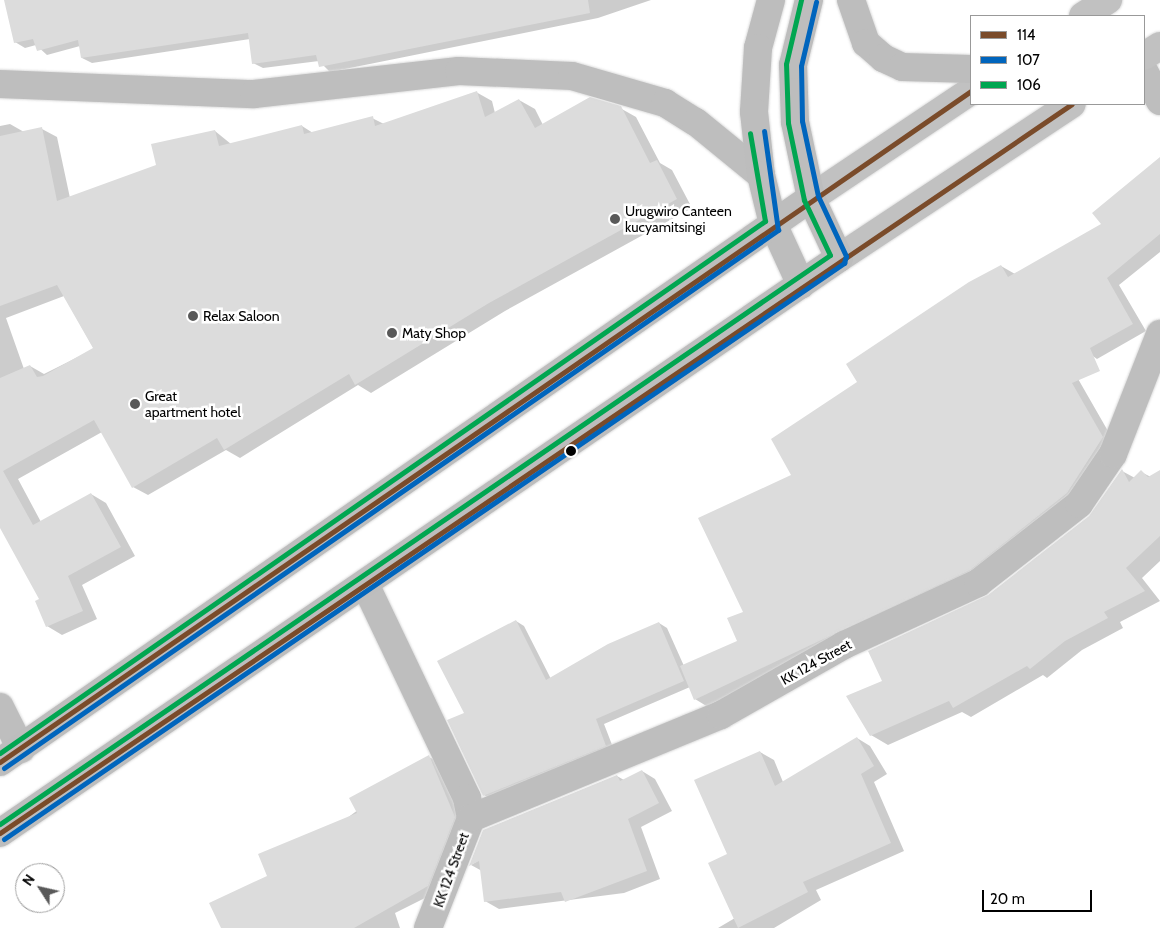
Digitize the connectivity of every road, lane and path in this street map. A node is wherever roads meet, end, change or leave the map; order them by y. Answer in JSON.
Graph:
{"nodes":[{"id":1,"x":771,"y":0,"type":"edge"},
{"id":2,"x":810,"y":0,"type":"edge"},
{"id":3,"x":851,"y":0,"type":"edge"},
{"id":4,"x":1108,"y":0,"type":"edge"},
{"id":5,"x":1085,"y":15,"type":"edge"},
{"id":6,"x":1160,"y":46,"type":"edge"},
{"id":7,"x":1145,"y":55,"type":"edge"},
{"id":8,"x":970,"y":69,"type":"edge"},
{"id":9,"x":1145,"y":73,"type":"edge"},
{"id":10,"x":0,"y":84,"type":"edge"},
{"id":11,"x":970,"y":92,"type":"edge"},
{"id":12,"x":1160,"y":101,"type":"edge"},
{"id":13,"x":1070,"y":105,"type":"edge"},
{"id":14,"x":761,"y":175,"type":"junction"},
{"id":15,"x":811,"y":198,"type":"junction"},
{"id":16,"x":773,"y":224,"type":"junction"},
{"id":17,"x":839,"y":258,"type":"junction"},
{"id":18,"x":802,"y":285,"type":"junction"},
{"id":19,"x":1160,"y":334,"type":"edge"},
{"id":20,"x":365,"y":584,"type":"junction"},
{"id":21,"x":0,"y":707,"type":"edge"},
{"id":22,"x":10,"y":756,"type":"edge"},
{"id":23,"x":470,"y":818,"type":"junction"},
{"id":24,"x":0,"y":833,"type":"edge"},
{"id":25,"x":428,"y":928,"type":"edge"}],
"edges":[{"from":1,"to":14,"type":"highway"},
{"from":2,"to":15,"type":"highway"},
{"from":3,"to":8,"type":"highway"},
{"from":4,"to":5,"type":"main road"},
{"from":6,"to":7,"type":"main road"},
{"from":9,"to":12,"type":"street"},
{"from":10,"to":14,"type":"street"},
{"from":11,"to":15,"type":"main road"},
{"from":13,"to":17,"type":"main road"},
{"from":14,"to":16,"type":"highway"},
{"from":15,"to":16,"type":"highway"},
{"from":15,"to":17,"type":"highway"},
{"from":16,"to":18,"type":"highway"},
{"from":16,"to":22,"type":"highway"},
{"from":17,"to":18,"type":"highway"},
{"from":18,"to":20,"type":"highway"},
{"from":19,"to":23,"type":"street","name":"KK 124 Street"},
{"from":20,"to":23,"type":"street"},
{"from":20,"to":24,"type":"highway"},
{"from":21,"to":22,"type":"street"},
{"from":23,"to":25,"type":"street","name":"KK 124 Street"}]}
